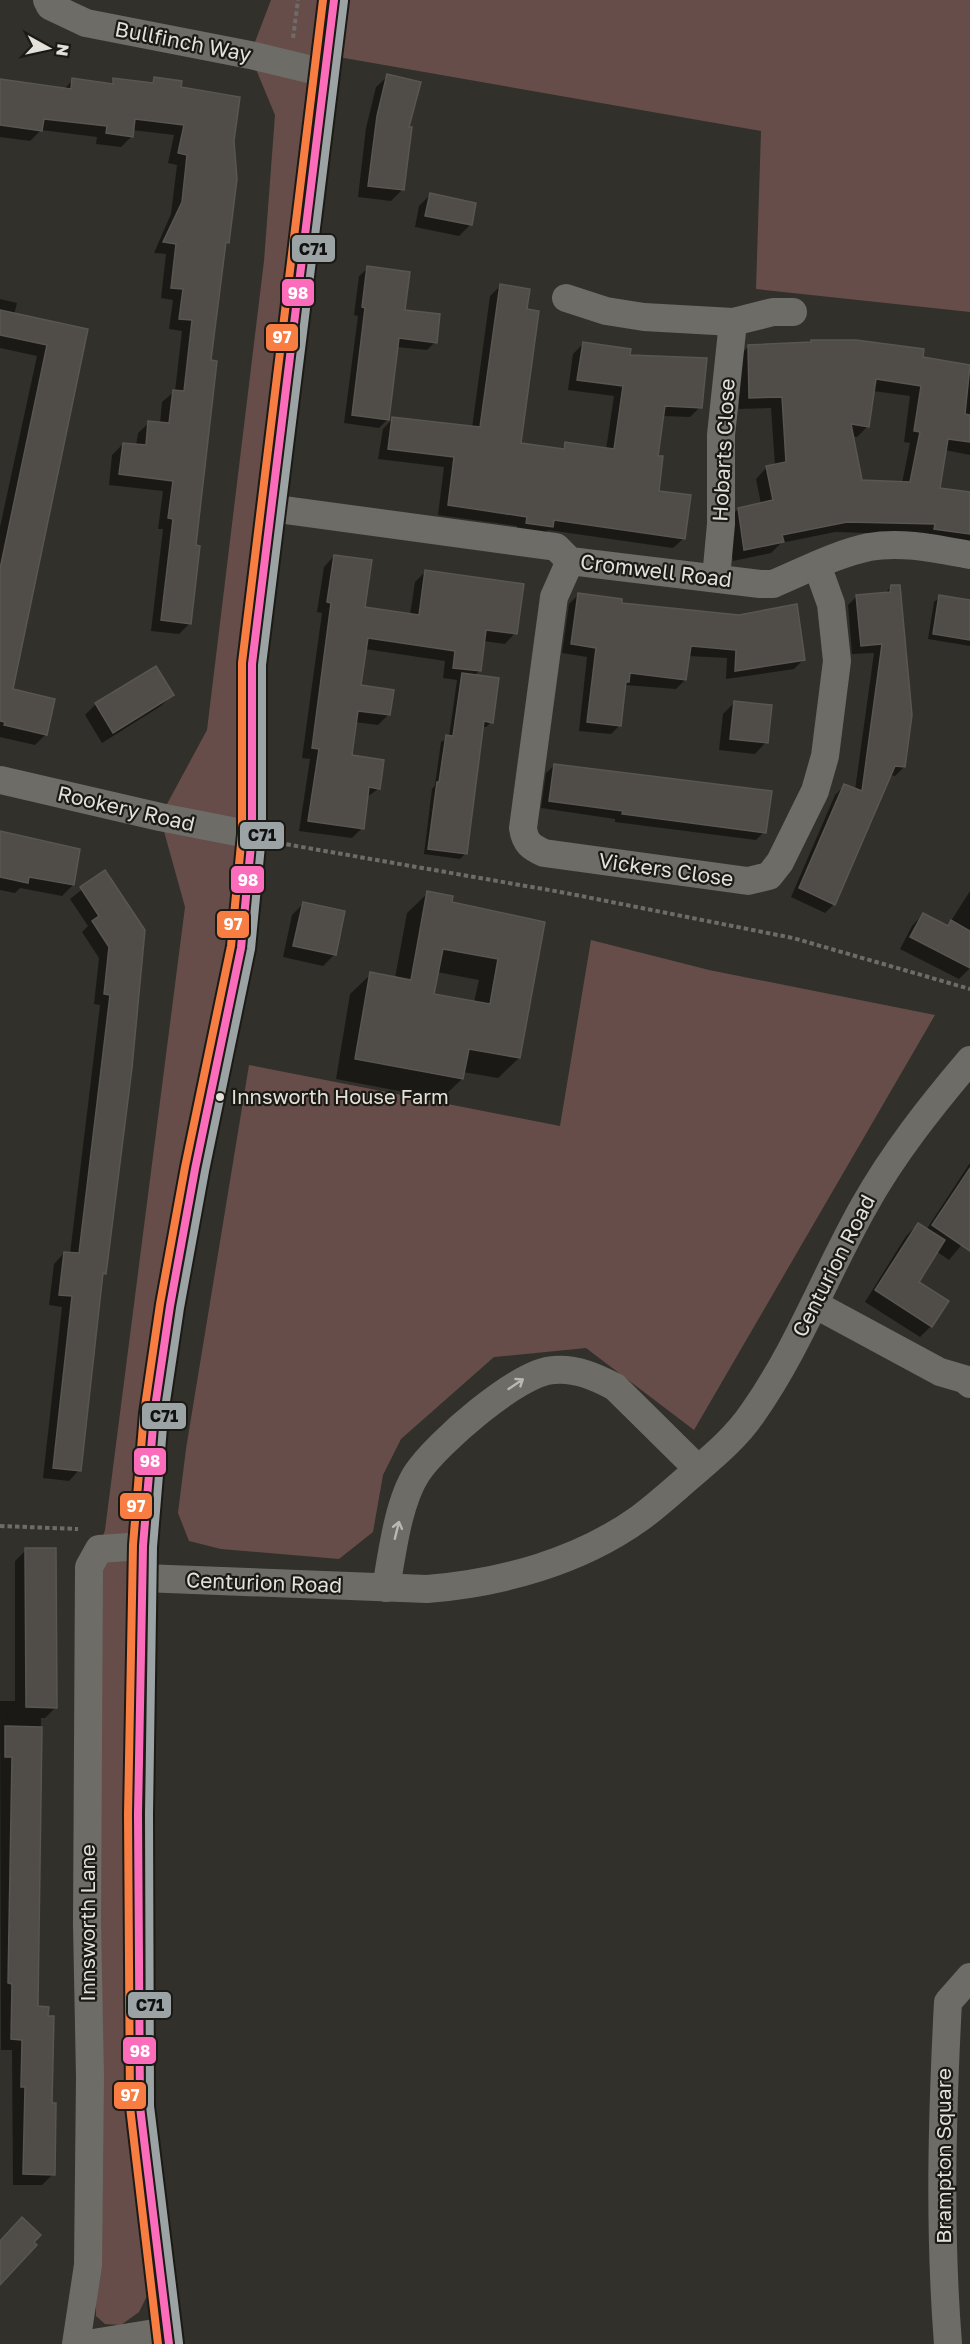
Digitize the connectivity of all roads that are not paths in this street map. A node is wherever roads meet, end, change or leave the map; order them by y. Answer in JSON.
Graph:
{"nodes":[{"id":1,"x":47,"y":0,"type":"edge"},
{"id":2,"x":334,"y":0,"type":"edge"},
{"id":3,"x":325,"y":73,"type":"junction"},
{"id":4,"x":566,"y":298,"type":"dead end"},
{"id":5,"x":793,"y":312,"type":"dead end"},
{"id":6,"x":733,"y":322,"type":"junction"},
{"id":7,"x":270,"y":508,"type":"junction"},
{"id":8,"x":970,"y":555,"type":"edge"},
{"id":9,"x":570,"y":561,"type":"junction"},
{"id":10,"x":817,"y":565,"type":"junction"},
{"id":11,"x":716,"y":578,"type":"junction"},
{"id":12,"x":0,"y":780,"type":"edge"},
{"id":13,"x":252,"y":835,"type":"junction"},
{"id":14,"x":970,"y":1060,"type":"edge"},
{"id":15,"x":816,"y":1305,"type":"junction"},
{"id":16,"x":970,"y":1384,"type":"edge"},
{"id":17,"x":698,"y":1469,"type":"junction"},
{"id":18,"x":143,"y":1546,"type":"junction"},
{"id":19,"x":143,"y":1578,"type":"junction"},
{"id":20,"x":386,"y":1588,"type":"junction"},
{"id":21,"x":970,"y":1977,"type":"edge"},
{"id":22,"x":168,"y":2338,"type":"edge"},
{"id":23,"x":76,"y":2344,"type":"edge"},
{"id":24,"x":87,"y":2344,"type":"edge"},
{"id":25,"x":948,"y":2344,"type":"edge"}],
"edges":[{"from":1,"to":3,"type":"street","name":"Bullfinch Way"},
{"from":2,"to":3,"type":"street"},
{"from":3,"to":7,"type":"street"},
{"from":4,"to":6,"type":"street"},
{"from":5,"to":6,"type":"street"},
{"from":6,"to":11,"type":"street","name":"Hobarts Close"},
{"from":7,"to":9,"type":"street","name":"Cromwell Road"},
{"from":7,"to":13,"type":"street"},
{"from":8,"to":10,"type":"street","name":"Cromwell Road"},
{"from":9,"to":10,"type":"street","name":"Vickers Close"},
{"from":9,"to":11,"type":"street","name":"Cromwell Road"},
{"from":10,"to":11,"type":"street","name":"Cromwell Road"},
{"from":12,"to":13,"type":"street","name":"Rookery Road"},
{"from":13,"to":18,"type":"street"},
{"from":14,"to":15,"type":"street","name":"Centurion Road"},
{"from":15,"to":16,"type":"street"},
{"from":15,"to":17,"type":"street","name":"Centurion Road"},
{"from":17,"to":20,"type":"street","name":"Centurion Road"},
{"from":20,"to":17,"type":"street","one_way":true},
{"from":18,"to":19,"type":"street"},
{"from":18,"to":23,"type":"street","name":"Innsworth Lane"},
{"from":19,"to":20,"type":"street","name":"Centurion Road"},
{"from":19,"to":22,"type":"street"},
{"from":21,"to":25,"type":"street","name":"Brampton Square"},
{"from":22,"to":24,"type":"street"}]}
